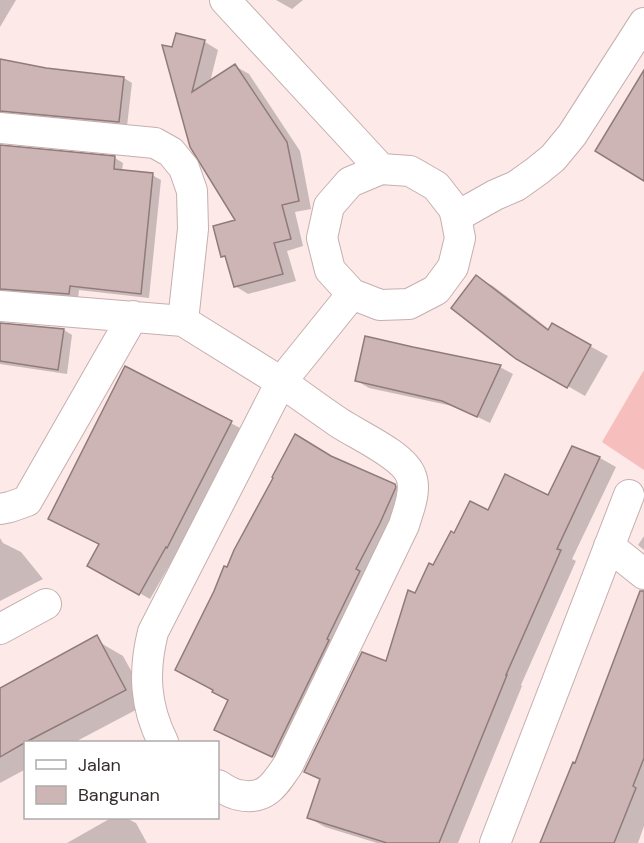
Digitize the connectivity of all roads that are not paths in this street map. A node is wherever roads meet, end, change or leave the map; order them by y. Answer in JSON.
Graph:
{"nodes":[{"id":1,"x":225,"y":0,"type":"edge"},
{"id":2,"x":644,"y":23,"type":"edge"},
{"id":3,"x":0,"y":128,"type":"edge"},
{"id":4,"x":381,"y":169,"type":"junction"},
{"id":5,"x":456,"y":217,"type":"junction"},
{"id":6,"x":352,"y":294,"type":"junction"},
{"id":7,"x":0,"y":306,"type":"edge"},
{"id":8,"x":133,"y":316,"type":"junction"},
{"id":9,"x":183,"y":321,"type":"junction"},
{"id":10,"x":281,"y":382,"type":"junction"},
{"id":11,"x":629,"y":495,"type":"dead end"},
{"id":12,"x":0,"y":509,"type":"edge"},
{"id":13,"x":609,"y":546,"type":"junction"},
{"id":14,"x":644,"y":574,"type":"edge"},
{"id":15,"x":46,"y":604,"type":"dead end"},
{"id":16,"x":0,"y":629,"type":"edge"},
{"id":17,"x":162,"y":741,"type":"edge"},
{"id":18,"x":219,"y":786,"type":"edge"},
{"id":19,"x":495,"y":843,"type":"edge"}],
"edges":[{"from":1,"to":4,"type":"street"},
{"from":2,"to":5,"type":"street"},
{"from":3,"to":9,"type":"street"},
{"from":4,"to":5,"type":"street"},
{"from":4,"to":6,"type":"street"},
{"from":5,"to":6,"type":"street"},
{"from":6,"to":10,"type":"street"},
{"from":7,"to":8,"type":"street"},
{"from":8,"to":9,"type":"street"},
{"from":8,"to":12,"type":"street"},
{"from":9,"to":10,"type":"street"},
{"from":10,"to":17,"type":"street"},
{"from":10,"to":18,"type":"street"},
{"from":11,"to":13,"type":"street"},
{"from":13,"to":14,"type":"street"},
{"from":13,"to":19,"type":"street"},
{"from":15,"to":16,"type":"street"}]}
